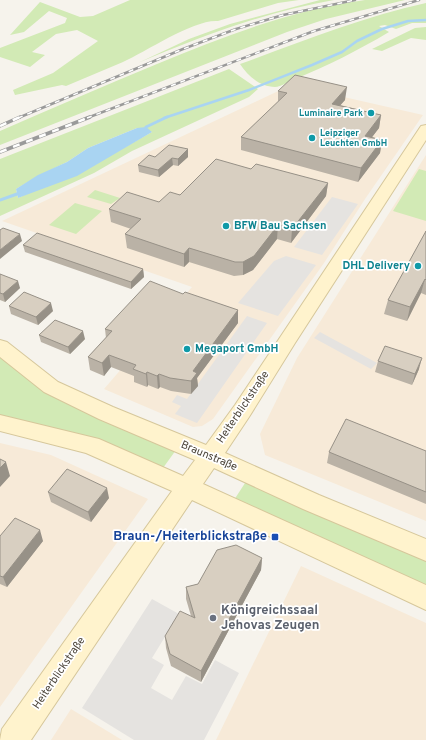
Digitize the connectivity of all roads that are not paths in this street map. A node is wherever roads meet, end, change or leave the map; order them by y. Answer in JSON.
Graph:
{"nodes":[{"id":1,"x":426,"y":129,"type":"edge"},
{"id":2,"x":0,"y":347,"type":"edge"},
{"id":3,"x":0,"y":423,"type":"edge"},
{"id":4,"x":210,"y":456,"type":"junction"},
{"id":5,"x":188,"y":488,"type":"junction"},
{"id":6,"x":426,"y":550,"type":"edge"},
{"id":7,"x":426,"y":598,"type":"edge"},
{"id":8,"x":14,"y":740,"type":"edge"}],
"edges":[{"from":1,"to":4,"type":"street","name":"Heiterblickstraße"},
{"from":2,"to":4,"type":"street","name":"Braunstraße"},
{"from":3,"to":5,"type":"street"},
{"from":4,"to":5,"type":"street","name":"Heiterblickstraße"},
{"from":4,"to":6,"type":"street","name":"Braunstraße"},
{"from":5,"to":7,"type":"street"},
{"from":5,"to":8,"type":"street","name":"Heiterblickstraße"}]}
